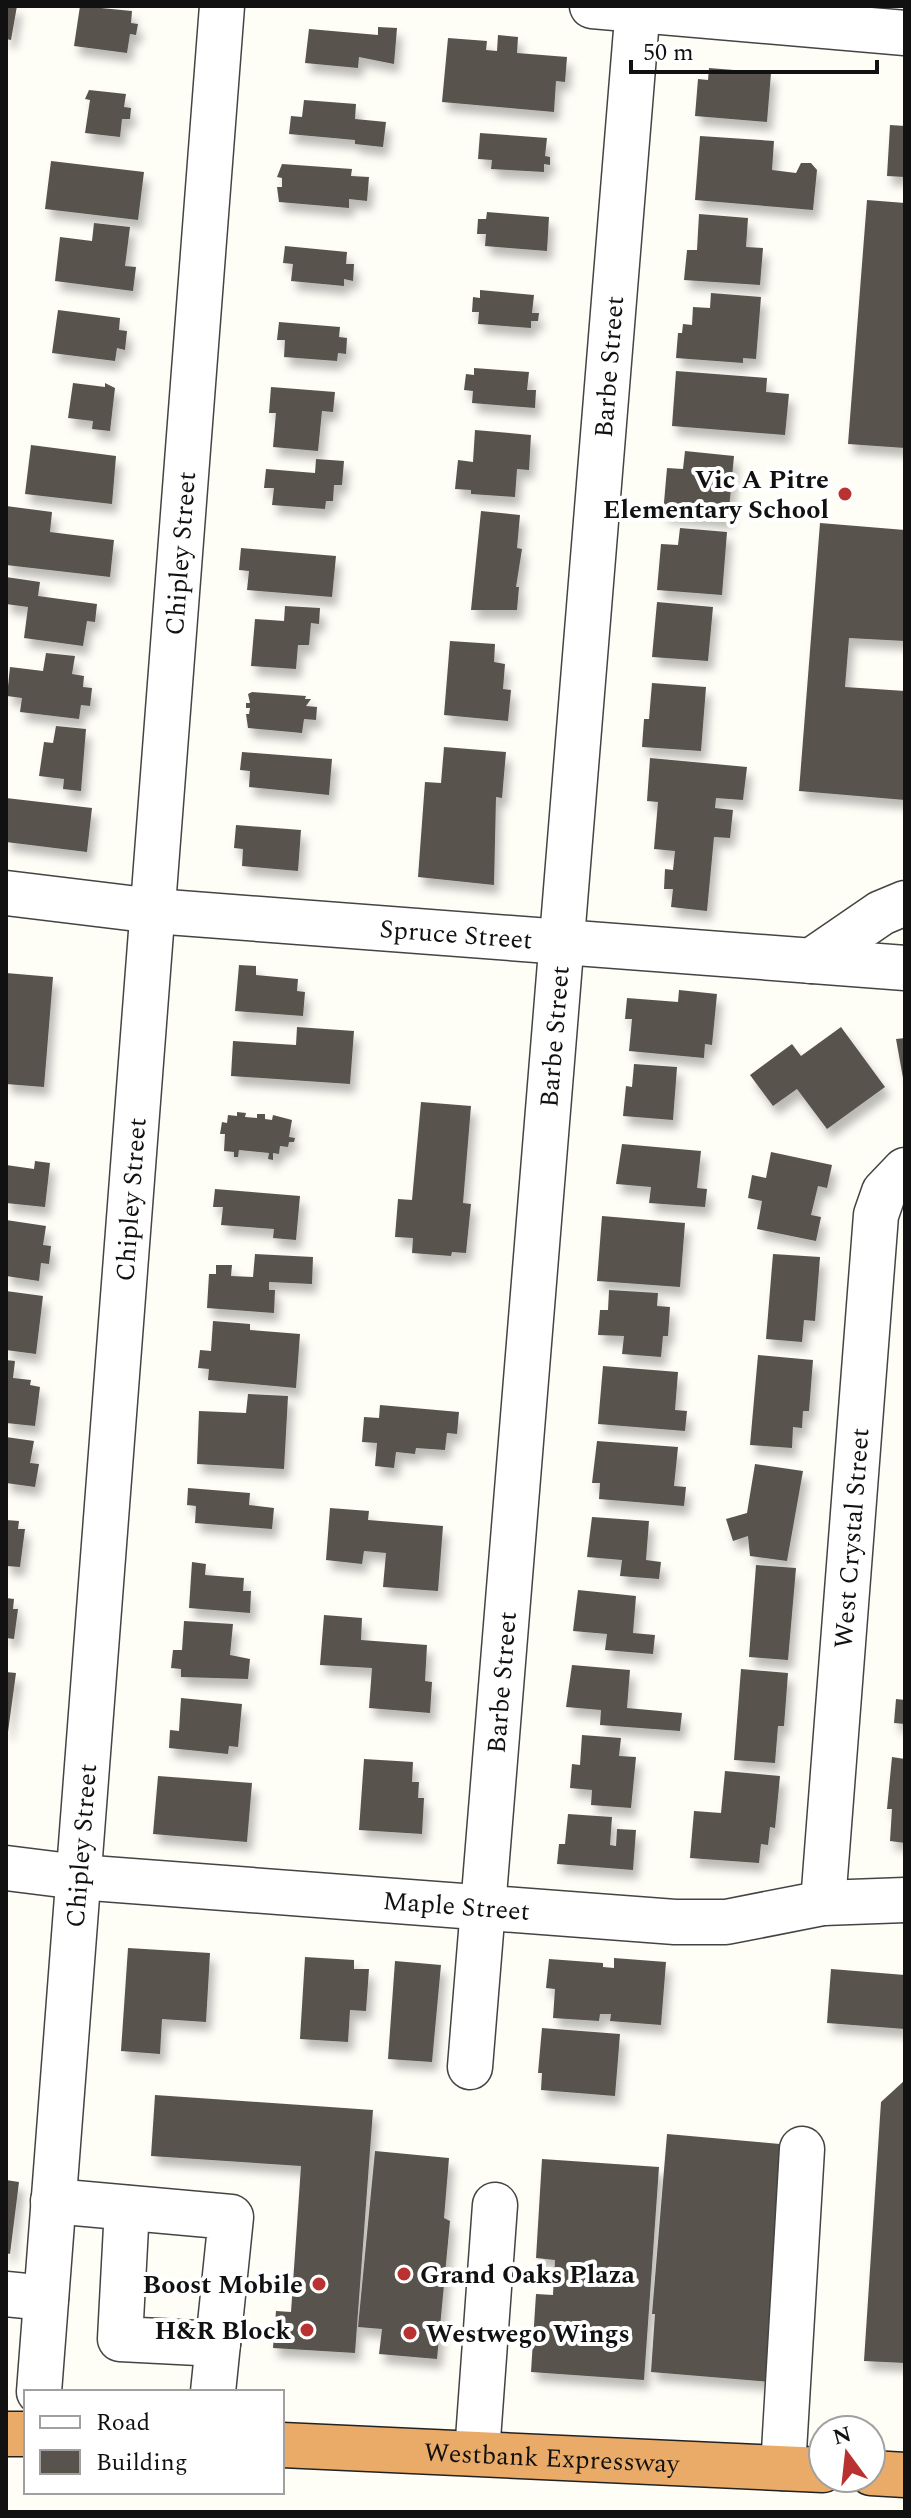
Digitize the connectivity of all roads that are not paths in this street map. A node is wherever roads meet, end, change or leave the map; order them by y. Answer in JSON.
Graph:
{"nodes":[{"id":1,"x":222,"y":6,"type":"edge"},
{"id":2,"x":592,"y":6,"type":"edge"},
{"id":3,"x":638,"y":8,"type":"edge"},
{"id":4,"x":896,"y":43,"type":"edge"},
{"id":5,"x":6,"y":893,"type":"edge"},
{"id":6,"x":905,"y":903,"type":"edge"},
{"id":7,"x":154,"y":911,"type":"junction"},
{"id":8,"x":562,"y":942,"type":"junction"},
{"id":9,"x":811,"y":961,"type":"junction"},
{"id":10,"x":905,"y":968,"type":"edge"},
{"id":11,"x":900,"y":1173,"type":"edge"},
{"id":12,"x":6,"y":1868,"type":"edge"},
{"id":13,"x":78,"y":1877,"type":"junction"},
{"id":14,"x":905,"y":1900,"type":"edge"},
{"id":15,"x":823,"y":1903,"type":"junction"},
{"id":16,"x":484,"y":1908,"type":"junction"},
{"id":17,"x":470,"y":2067,"type":"dead end"},
{"id":18,"x":802,"y":2149,"type":"dead end"},
{"id":19,"x":53,"y":2201,"type":"junction"},
{"id":20,"x":495,"y":2205,"type":"dead end"},
{"id":21,"x":127,"y":2208,"type":"junction"},
{"id":22,"x":26,"y":2296,"type":"edge"},
{"id":23,"x":218,"y":2344,"type":"junction"},
{"id":24,"x":39,"y":2390,"type":"edge"},
{"id":25,"x":213,"y":2390,"type":"edge"},
{"id":26,"x":284,"y":2445,"type":"edge"},
{"id":27,"x":477,"y":2453,"type":"junction"},
{"id":28,"x":803,"y":2469,"type":"edge"}],
"edges":[{"from":1,"to":7,"type":"street","name":"Chipley Street"},
{"from":2,"to":3,"type":"street"},
{"from":3,"to":4,"type":"street"},
{"from":3,"to":8,"type":"street","name":"Barbe Street"},
{"from":5,"to":7,"type":"street","name":"Spruce Street"},
{"from":6,"to":9,"type":"street"},
{"from":7,"to":8,"type":"street","name":"Spruce Street"},
{"from":7,"to":13,"type":"street","name":"Chipley Street"},
{"from":8,"to":9,"type":"street","name":"Spruce Street"},
{"from":8,"to":16,"type":"street","name":"Barbe Street"},
{"from":9,"to":10,"type":"street","name":"Spruce Street"},
{"from":11,"to":15,"type":"street","name":"West Crystal Street"},
{"from":12,"to":13,"type":"street","name":"Maple Street"},
{"from":13,"to":16,"type":"street","name":"Maple Street"},
{"from":13,"to":19,"type":"street","name":"Chipley Street"},
{"from":14,"to":15,"type":"street","name":"Maple Street"},
{"from":15,"to":16,"type":"street","name":"Maple Street"},
{"from":16,"to":17,"type":"street","name":"Barbe Street"},
{"from":18,"to":28,"type":"street"},
{"from":19,"to":21,"type":"street"},
{"from":19,"to":22,"type":"street","name":"Chipley Street"},
{"from":20,"to":27,"type":"street"},
{"from":21,"to":23,"type":"street"},
{"from":21,"to":23,"type":"street"},
{"from":22,"to":24,"type":"street","name":"Chipley Street"},
{"from":23,"to":25,"type":"street"},
{"from":26,"to":27,"type":"highway","name":"Westbank Expressway"},
{"from":27,"to":28,"type":"highway","name":"Westbank Expressway"}]}
